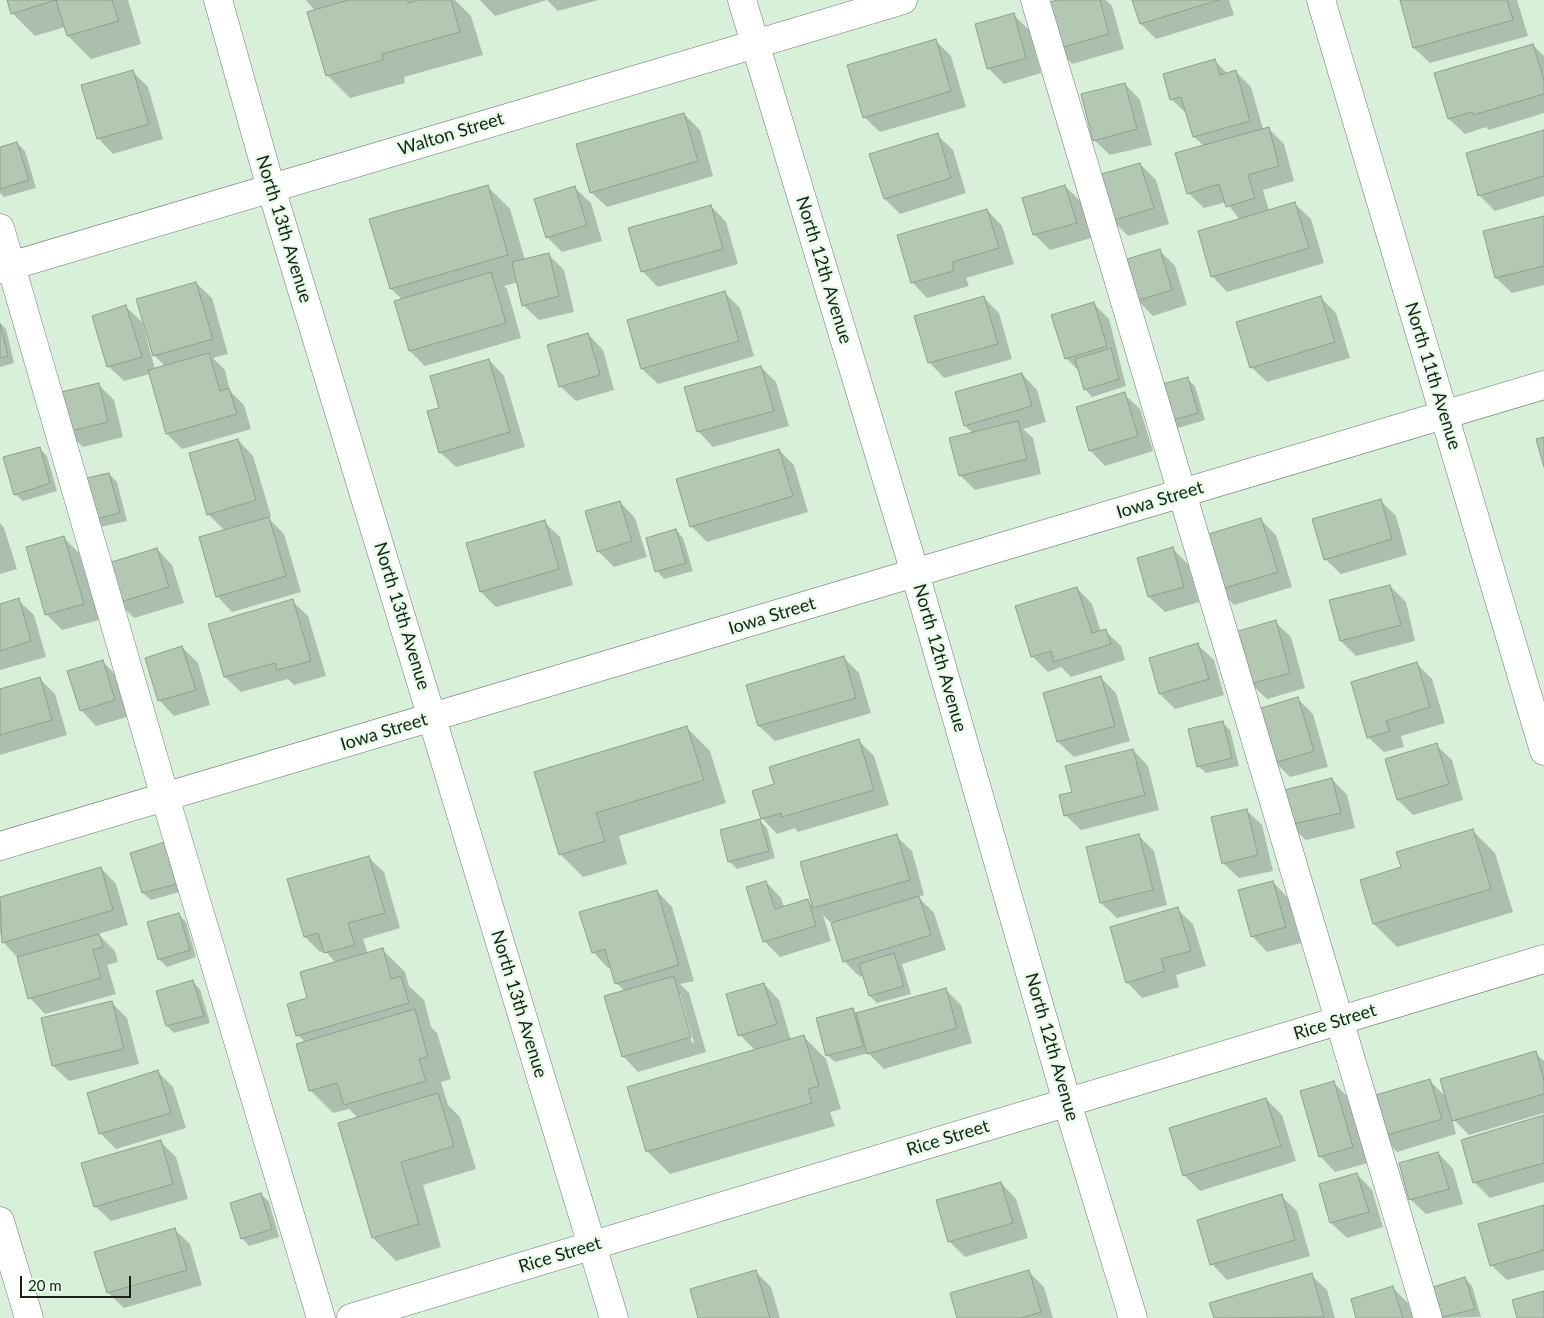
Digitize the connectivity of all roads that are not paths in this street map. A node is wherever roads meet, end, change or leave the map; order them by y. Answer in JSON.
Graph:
{"nodes":[{"id":1,"x":218,"y":0,"type":"edge"},
{"id":2,"x":742,"y":0,"type":"edge"},
{"id":3,"x":903,"y":0,"type":"edge"},
{"id":4,"x":1035,"y":0,"type":"edge"},
{"id":5,"x":1321,"y":0,"type":"edge"},
{"id":6,"x":755,"y":44,"type":"junction"},
{"id":7,"x":271,"y":188,"type":"junction"},
{"id":8,"x":0,"y":228,"type":"edge"},
{"id":9,"x":6,"y":267,"type":"edge"},
{"id":10,"x":1544,"y":385,"type":"edge"},
{"id":11,"x":1444,"y":415,"type":"junction"},
{"id":12,"x":1183,"y":493,"type":"junction"},
{"id":13,"x":915,"y":573,"type":"junction"},
{"id":14,"x":433,"y":717,"type":"junction"},
{"id":15,"x":1544,"y":751,"type":"edge"},
{"id":16,"x":165,"y":797,"type":"junction"},
{"id":17,"x":0,"y":846,"type":"edge"},
{"id":18,"x":1544,"y":959,"type":"edge"},
{"id":19,"x":1338,"y":1021,"type":"junction"},
{"id":20,"x":1068,"y":1102,"type":"junction"},
{"id":21,"x":0,"y":1221,"type":"edge"},
{"id":22,"x":592,"y":1246,"type":"junction"},
{"id":23,"x":29,"y":1318,"type":"edge"},
{"id":24,"x":321,"y":1318,"type":"edge"},
{"id":25,"x":351,"y":1318,"type":"edge"},
{"id":26,"x":614,"y":1318,"type":"edge"},
{"id":27,"x":1133,"y":1318,"type":"edge"},
{"id":28,"x":1428,"y":1318,"type":"edge"}],
"edges":[{"from":1,"to":7,"type":"street","name":"North 13th Avenue"},
{"from":2,"to":6,"type":"street","name":"North 12th Avenue"},
{"from":3,"to":6,"type":"street","name":"Walton Street"},
{"from":4,"to":12,"type":"street"},
{"from":5,"to":11,"type":"street","name":"North 11th Avenue"},
{"from":6,"to":7,"type":"street","name":"Walton Street"},
{"from":6,"to":13,"type":"street","name":"North 12th Avenue"},
{"from":7,"to":9,"type":"street","name":"Walton Street"},
{"from":7,"to":14,"type":"street","name":"North 13th Avenue"},
{"from":8,"to":9,"type":"street"},
{"from":9,"to":16,"type":"street"},
{"from":10,"to":11,"type":"street","name":"Iowa Street"},
{"from":11,"to":12,"type":"street","name":"Iowa Street"},
{"from":11,"to":15,"type":"street","name":"North 11th Avenue"},
{"from":12,"to":13,"type":"street","name":"Iowa Street"},
{"from":12,"to":19,"type":"street"},
{"from":13,"to":14,"type":"street","name":"Iowa Street"},
{"from":13,"to":20,"type":"street","name":"North 12th Avenue"},
{"from":14,"to":16,"type":"street","name":"Iowa Street"},
{"from":14,"to":22,"type":"street","name":"North 13th Avenue"},
{"from":16,"to":17,"type":"street","name":"Iowa Street"},
{"from":16,"to":24,"type":"street"},
{"from":18,"to":19,"type":"street","name":"Rice Street"},
{"from":19,"to":20,"type":"street","name":"Rice Street"},
{"from":19,"to":28,"type":"street"},
{"from":20,"to":22,"type":"street","name":"Rice Street"},
{"from":20,"to":27,"type":"street","name":"North 12th Avenue"},
{"from":21,"to":23,"type":"street"},
{"from":22,"to":25,"type":"street","name":"Rice Street"},
{"from":22,"to":26,"type":"street","name":"North 13th Avenue"}]}
